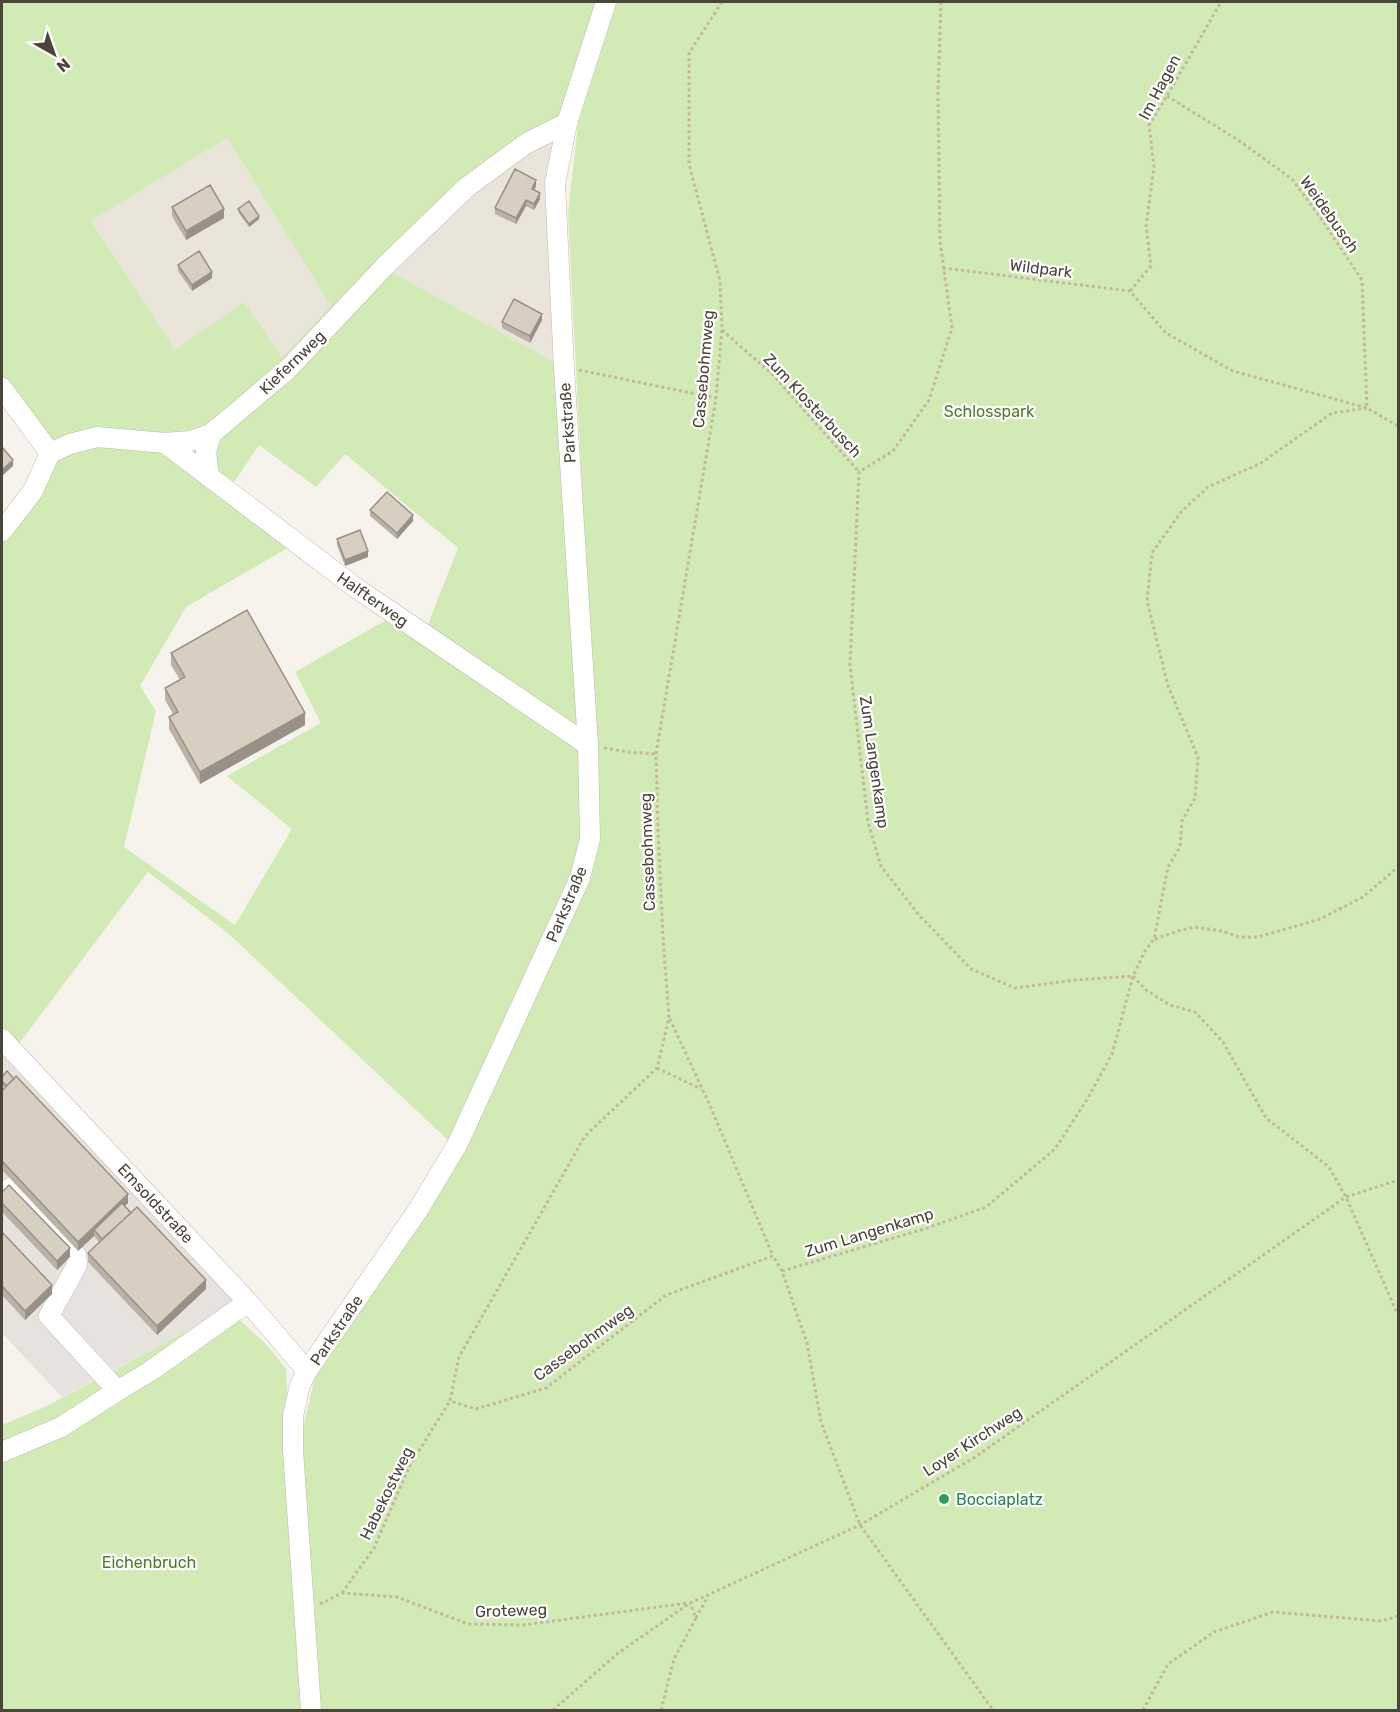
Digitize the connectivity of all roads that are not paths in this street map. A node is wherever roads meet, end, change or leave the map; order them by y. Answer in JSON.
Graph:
{"nodes":[{"id":1,"x":606,"y":2,"type":"edge"},
{"id":2,"x":567,"y":123,"type":"junction"},
{"id":3,"x":2,"y":388,"type":"edge"},
{"id":4,"x":211,"y":434,"type":"junction"},
{"id":5,"x":165,"y":443,"type":"junction"},
{"id":6,"x":50,"y":453,"type":"junction"},
{"id":7,"x":209,"y":477,"type":"junction"},
{"id":8,"x":2,"y":531,"type":"edge"},
{"id":9,"x":588,"y":745,"type":"junction"},
{"id":10,"x":6,"y":1050,"type":"edge"},
{"id":11,"x":2,"y":1193,"type":"edge"},
{"id":12,"x":248,"y":1302,"type":"junction"},
{"id":13,"x":307,"y":1371,"type":"junction"},
{"id":14,"x":122,"y":1388,"type":"junction"},
{"id":15,"x":2,"y":1452,"type":"edge"},
{"id":16,"x":311,"y":1710,"type":"edge"}],
"edges":[{"from":1,"to":2,"type":"street","name":"Parkstraße"},
{"from":2,"to":4,"type":"street","name":"Kiefernweg"},
{"from":2,"to":9,"type":"street","name":"Parkstraße"},
{"from":3,"to":6,"type":"street"},
{"from":4,"to":5,"type":"street","name":"Kiefernweg"},
{"from":4,"to":7,"type":"street"},
{"from":5,"to":6,"type":"street","name":"Kiefernweg"},
{"from":5,"to":7,"type":"street","name":"Halfterweg"},
{"from":6,"to":8,"type":"street"},
{"from":7,"to":9,"type":"street","name":"Halfterweg"},
{"from":9,"to":13,"type":"street","name":"Parkstraße"},
{"from":10,"to":12,"type":"street","name":"Emsoldstraße"},
{"from":11,"to":14,"type":"street"},
{"from":12,"to":13,"type":"street","name":"Emsoldstraße"},
{"from":12,"to":14,"type":"street"},
{"from":13,"to":16,"type":"street","name":"Parkstraße"},
{"from":14,"to":15,"type":"street"}]}
